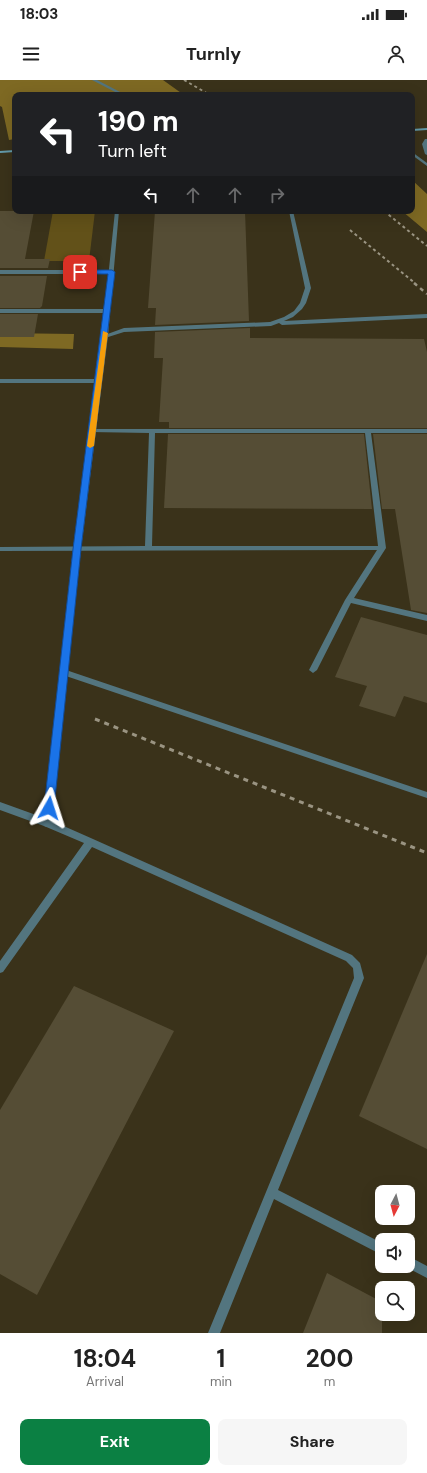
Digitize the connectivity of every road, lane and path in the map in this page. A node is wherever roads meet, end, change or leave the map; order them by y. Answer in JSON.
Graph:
{"nodes":[{"id":1,"x":94,"y":80,"type":"edge"},
{"id":2,"x":118,"y":92,"type":"edge"},
{"id":3,"x":415,"y":130,"type":"edge"},
{"id":4,"x":427,"y":130,"type":"edge"},
{"id":5,"x":427,"y":140,"type":"edge"},
{"id":6,"x":12,"y":151,"type":"edge"},
{"id":7,"x":0,"y":152,"type":"edge"},
{"id":8,"x":427,"y":154,"type":"edge"},
{"id":9,"x":415,"y":155,"type":"edge"},
{"id":10,"x":427,"y":165,"type":"edge"},
{"id":11,"x":117,"y":214,"type":"edge"},
{"id":12,"x":292,"y":214,"type":"edge"},
{"id":13,"x":0,"y":272,"type":"edge"},
{"id":14,"x":112,"y":272,"type":"junction"},
{"id":15,"x":0,"y":311,"type":"edge"},
{"id":16,"x":108,"y":311,"type":"junction"},
{"id":17,"x":427,"y":316,"type":"edge"},
{"id":18,"x":271,"y":324,"type":"junction"},
{"id":19,"x":105,"y":336,"type":"junction"},
{"id":20,"x":0,"y":381,"type":"edge"},
{"id":21,"x":99,"y":382,"type":"junction"},
{"id":22,"x":92,"y":431,"type":"junction"},
{"id":23,"x":152,"y":431,"type":"junction"},
{"id":24,"x":368,"y":431,"type":"junction"},
{"id":25,"x":427,"y":431,"type":"edge"},
{"id":26,"x":0,"y":548,"type":"edge"},
{"id":27,"x":382,"y":548,"type":"junction"},
{"id":28,"x":77,"y":549,"type":"junction"},
{"id":29,"x":148,"y":549,"type":"junction"},
{"id":30,"x":349,"y":600,"type":"junction"},
{"id":31,"x":427,"y":618,"type":"edge"},
{"id":32,"x":313,"y":670,"type":"dead end"},
{"id":33,"x":64,"y":672,"type":"junction"},
{"id":34,"x":427,"y":796,"type":"edge"},
{"id":35,"x":0,"y":806,"type":"edge"},
{"id":36,"x":47,"y":823,"type":"junction"},
{"id":37,"x":90,"y":842,"type":"junction"},
{"id":38,"x":0,"y":969,"type":"edge"},
{"id":39,"x":271,"y":1192,"type":"junction"},
{"id":40,"x":375,"y":1245,"type":"edge"},
{"id":41,"x":415,"y":1266,"type":"edge"},
{"id":42,"x":427,"y":1272,"type":"edge"},
{"id":43,"x":214,"y":1333,"type":"edge"}],
"edges":[{"from":1,"to":2,"type":"street"},
{"from":3,"to":4,"type":"main road"},
{"from":5,"to":8,"type":"street"},
{"from":6,"to":7,"type":"main road"},
{"from":9,"to":10,"type":"street"},
{"from":11,"to":14,"type":"street"},
{"from":12,"to":18,"type":"street"},
{"from":13,"to":14,"type":"street"},
{"from":14,"to":16,"type":"street"},
{"from":15,"to":16,"type":"street"},
{"from":16,"to":19,"type":"street"},
{"from":17,"to":18,"type":"street"},
{"from":18,"to":19,"type":"street"},
{"from":19,"to":21,"type":"street"},
{"from":20,"to":21,"type":"street"},
{"from":21,"to":22,"type":"street"},
{"from":22,"to":23,"type":"street"},
{"from":22,"to":28,"type":"street"},
{"from":23,"to":24,"type":"street"},
{"from":23,"to":29,"type":"street"},
{"from":24,"to":25,"type":"street"},
{"from":24,"to":27,"type":"street"},
{"from":26,"to":28,"type":"street"},
{"from":27,"to":29,"type":"street"},
{"from":27,"to":30,"type":"street"},
{"from":28,"to":29,"type":"street"},
{"from":28,"to":33,"type":"street"},
{"from":30,"to":31,"type":"street"},
{"from":30,"to":32,"type":"street"},
{"from":33,"to":34,"type":"street"},
{"from":33,"to":36,"type":"street"},
{"from":35,"to":36,"type":"street"},
{"from":36,"to":37,"type":"street"},
{"from":37,"to":38,"type":"street"},
{"from":37,"to":39,"type":"street"},
{"from":39,"to":40,"type":"street"},
{"from":39,"to":43,"type":"street"},
{"from":41,"to":42,"type":"street"}]}
